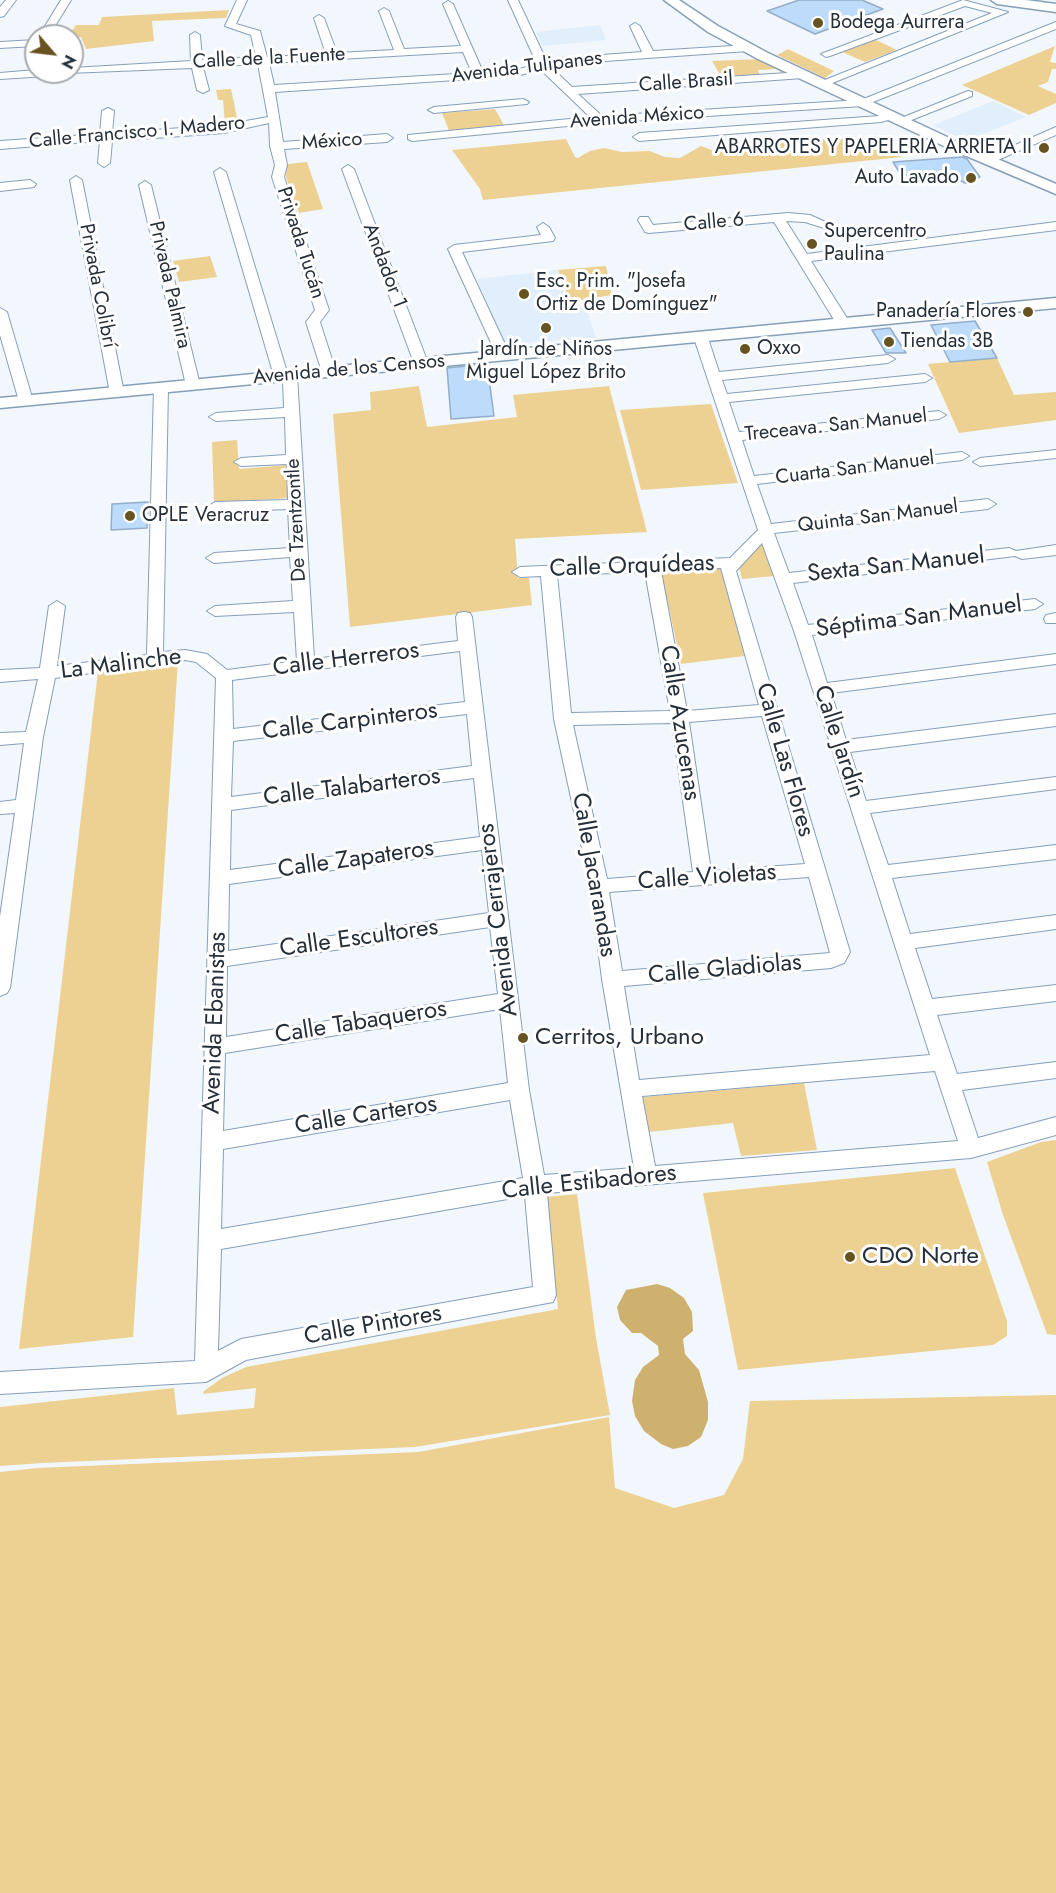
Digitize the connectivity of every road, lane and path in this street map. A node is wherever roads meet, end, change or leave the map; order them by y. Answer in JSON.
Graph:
{"nodes":[{"id":1,"x":11,"y":0,"type":"edge"},
{"id":2,"x":66,"y":0,"type":"edge"},
{"id":3,"x":242,"y":0,"type":"edge"},
{"id":4,"x":513,"y":0,"type":"edge"},
{"id":5,"x":670,"y":0,"type":"edge"},
{"id":6,"x":448,"y":4,"type":"dead end"},
{"id":7,"x":1000,"y":6,"type":"edge"},
{"id":8,"x":982,"y":8,"type":"junction"},
{"id":9,"x":1056,"y":8,"type":"edge"},
{"id":10,"x":384,"y":11,"type":"dead end"},
{"id":11,"x":0,"y":14,"type":"edge"},
{"id":12,"x":319,"y":18,"type":"dead end"},
{"id":13,"x":51,"y":24,"type":"edge"},
{"id":14,"x":1056,"y":25,"type":"edge"},
{"id":15,"x":635,"y":26,"type":"dead end"},
{"id":16,"x":884,"y":33,"type":"junction"},
{"id":17,"x":195,"y":35,"type":"dead end"},
{"id":18,"x":900,"y":40,"type":"junction"},
{"id":19,"x":24,"y":44,"type":"edge"},
{"id":20,"x":0,"y":45,"type":"edge"},
{"id":21,"x":914,"y":47,"type":"junction"},
{"id":22,"x":748,"y":48,"type":"junction"},
{"id":23,"x":466,"y":49,"type":"junction"},
{"id":24,"x":400,"y":52,"type":"junction"},
{"id":25,"x":332,"y":55,"type":"junction"},
{"id":26,"x":649,"y":55,"type":"junction"},
{"id":27,"x":262,"y":59,"type":"junction"},
{"id":28,"x":197,"y":64,"type":"junction"},
{"id":29,"x":847,"y":64,"type":"junction"},
{"id":30,"x":544,"y":67,"type":"junction"},
{"id":31,"x":84,"y":70,"type":"edge"},
{"id":32,"x":24,"y":74,"type":"edge"},
{"id":33,"x":802,"y":75,"type":"junction"},
{"id":34,"x":0,"y":76,"type":"edge"},
{"id":35,"x":479,"y":76,"type":"junction"},
{"id":36,"x":820,"y":84,"type":"junction"},
{"id":37,"x":269,"y":89,"type":"junction"},
{"id":38,"x":203,"y":90,"type":"dead end"},
{"id":39,"x":570,"y":91,"type":"junction"},
{"id":40,"x":968,"y":94,"type":"dead end"},
{"id":41,"x":429,"y":95,"type":"junction"},
{"id":42,"x":523,"y":102,"type":"dead end"},
{"id":43,"x":863,"y":103,"type":"junction"},
{"id":44,"x":502,"y":106,"type":"junction"},
{"id":45,"x":108,"y":111,"type":"dead end"},
{"id":46,"x":896,"y":118,"type":"junction"},
{"id":47,"x":273,"y":119,"type":"junction"},
{"id":48,"x":599,"y":120,"type":"junction"},
{"id":49,"x":515,"y":129,"type":"junction"},
{"id":50,"x":1056,"y":131,"type":"edge"},
{"id":51,"x":444,"y":135,"type":"junction"},
{"id":52,"x":106,"y":137,"type":"junction"},
{"id":53,"x":412,"y":137,"type":"dead end"},
{"id":54,"x":639,"y":137,"type":"dead end"},
{"id":55,"x":387,"y":138,"type":"dead end"},
{"id":56,"x":1038,"y":139,"type":"junction"},
{"id":57,"x":0,"y":145,"type":"edge"},
{"id":58,"x":276,"y":146,"type":"junction"},
{"id":59,"x":1056,"y":147,"type":"edge"},
{"id":60,"x":987,"y":160,"type":"junction"},
{"id":61,"x":104,"y":163,"type":"dead end"},
{"id":62,"x":348,"y":170,"type":"dead end"},
{"id":63,"x":220,"y":172,"type":"dead end"},
{"id":64,"x":76,"y":180,"type":"dead end"},
{"id":65,"x":30,"y":184,"type":"dead end"},
{"id":66,"x":146,"y":185,"type":"dead end"},
{"id":67,"x":0,"y":187,"type":"edge"},
{"id":68,"x":1056,"y":189,"type":"edge"},
{"id":69,"x":778,"y":218,"type":"junction"},
{"id":70,"x":824,"y":224,"type":"dead end"},
{"id":71,"x":647,"y":225,"type":"dead end"},
{"id":72,"x":1056,"y":226,"type":"edge"},
{"id":73,"x":546,"y":233,"type":"dead end"},
{"id":74,"x":804,"y":258,"type":"junction"},
{"id":75,"x":1056,"y":303,"type":"edge"},
{"id":76,"x":0,"y":312,"type":"edge"},
{"id":77,"x":843,"y":323,"type":"junction"},
{"id":78,"x":701,"y":338,"type":"junction"},
{"id":79,"x":503,"y":355,"type":"junction"},
{"id":80,"x":888,"y":359,"type":"dead end"},
{"id":81,"x":421,"y":363,"type":"junction"},
{"id":82,"x":328,"y":372,"type":"junction"},
{"id":83,"x":286,"y":376,"type":"junction"},
{"id":84,"x":714,"y":377,"type":"junction"},
{"id":85,"x":925,"y":378,"type":"dead end"},
{"id":86,"x":193,"y":385,"type":"junction"},
{"id":87,"x":161,"y":388,"type":"junction"},
{"id":88,"x":117,"y":393,"type":"junction"},
{"id":89,"x":721,"y":399,"type":"junction"},
{"id":90,"x":26,"y":401,"type":"junction"},
{"id":91,"x":0,"y":403,"type":"edge"},
{"id":92,"x":292,"y":412,"type":"junction"},
{"id":93,"x":939,"y":415,"type":"dead end"},
{"id":94,"x":216,"y":417,"type":"dead end"},
{"id":95,"x":733,"y":437,"type":"junction"},
{"id":96,"x":1056,"y":454,"type":"edge"},
{"id":97,"x":962,"y":456,"type":"dead end"},
{"id":98,"x":294,"y":459,"type":"junction"},
{"id":99,"x":241,"y":462,"type":"dead end"},
{"id":100,"x":980,"y":462,"type":"dead end"},
{"id":101,"x":748,"y":481,"type":"junction"},
{"id":102,"x":296,"y":504,"type":"junction"},
{"id":103,"x":988,"y":504,"type":"dead end"},
{"id":104,"x":215,"y":507,"type":"dead end"},
{"id":105,"x":767,"y":529,"type":"junction"},
{"id":106,"x":1056,"y":550,"type":"edge"},
{"id":107,"x":298,"y":552,"type":"junction"},
{"id":108,"x":214,"y":558,"type":"dead end"},
{"id":109,"x":733,"y":563,"type":"junction"},
{"id":110,"x":652,"y":568,"type":"junction"},
{"id":111,"x":549,"y":571,"type":"junction"},
{"id":112,"x":520,"y":572,"type":"dead end"},
{"id":113,"x":784,"y":579,"type":"junction"},
{"id":114,"x":1035,"y":604,"type":"dead end"},
{"id":115,"x":57,"y":606,"type":"dead end"},
{"id":116,"x":302,"y":606,"type":"junction"},
{"id":117,"x":215,"y":611,"type":"dead end"},
{"id":118,"x":464,"y":616,"type":"dead end"},
{"id":119,"x":802,"y":631,"type":"junction"},
{"id":120,"x":468,"y":645,"type":"junction"},
{"id":121,"x":155,"y":658,"type":"junction"},
{"id":122,"x":1056,"y":659,"type":"edge"},
{"id":123,"x":306,"y":665,"type":"junction"},
{"id":124,"x":48,"y":673,"type":"junction"},
{"id":125,"x":0,"y":676,"type":"edge"},
{"id":126,"x":224,"y":676,"type":"junction"},
{"id":127,"x":820,"y":689,"type":"junction"},
{"id":128,"x":475,"y":707,"type":"junction"},
{"id":129,"x":770,"y":710,"type":"junction"},
{"id":130,"x":680,"y":717,"type":"junction"},
{"id":131,"x":563,"y":719,"type":"junction"},
{"id":132,"x":1056,"y":720,"type":"edge"},
{"id":133,"x":224,"y":736,"type":"junction"},
{"id":134,"x":34,"y":737,"type":"junction"},
{"id":135,"x":0,"y":739,"type":"edge"},
{"id":136,"x":840,"y":747,"type":"junction"},
{"id":137,"x":482,"y":771,"type":"junction"},
{"id":138,"x":1056,"y":783,"type":"edge"},
{"id":139,"x":221,"y":805,"type":"junction"},
{"id":140,"x":25,"y":806,"type":"junction"},
{"id":141,"x":0,"y":808,"type":"edge"},
{"id":142,"x":859,"y":808,"type":"junction"},
{"id":143,"x":490,"y":842,"type":"junction"},
{"id":144,"x":1056,"y":852,"type":"edge"},
{"id":145,"x":816,"y":870,"type":"junction"},
{"id":146,"x":881,"y":873,"type":"junction"},
{"id":147,"x":221,"y":878,"type":"junction"},
{"id":148,"x":703,"y":878,"type":"junction"},
{"id":149,"x":598,"y":886,"type":"junction"},
{"id":150,"x":499,"y":919,"type":"junction"},
{"id":151,"x":1056,"y":922,"type":"edge"},
{"id":152,"x":903,"y":942,"type":"junction"},
{"id":153,"x":837,"y":958,"type":"joint"},
{"id":154,"x":218,"y":960,"type":"junction"},
{"id":155,"x":612,"y":979,"type":"junction"},
{"id":156,"x":0,"y":986,"type":"edge"},
{"id":157,"x":1056,"y":993,"type":"edge"},
{"id":158,"x":508,"y":1000,"type":"junction"},
{"id":159,"x":926,"y":1008,"type":"junction"},
{"id":160,"x":214,"y":1047,"type":"junction"},
{"id":161,"x":943,"y":1062,"type":"junction"},
{"id":162,"x":1056,"y":1070,"type":"edge"},
{"id":163,"x":949,"y":1083,"type":"junction"},
{"id":164,"x":630,"y":1089,"type":"junction"},
{"id":165,"x":519,"y":1090,"type":"junction"},
{"id":166,"x":1056,"y":1125,"type":"edge"},
{"id":167,"x":213,"y":1142,"type":"junction"},
{"id":168,"x":968,"y":1142,"type":"junction"},
{"id":169,"x":646,"y":1177,"type":"junction"},
{"id":170,"x":534,"y":1185,"type":"junction"},
{"id":171,"x":210,"y":1241,"type":"junction"},
{"id":172,"x":545,"y":1295,"type":"joint"},
{"id":173,"x":206,"y":1371,"type":"junction"},
{"id":174,"x":0,"y":1383,"type":"edge"}],
"edges":[{"from":1,"to":11,"type":"street"},
{"from":2,"to":13,"type":"street"},
{"from":3,"to":27,"type":"street"},
{"from":4,"to":30,"type":"street"},
{"from":5,"to":22,"type":"street"},
{"from":6,"to":23,"type":"street"},
{"from":7,"to":8,"type":"street"},
{"from":7,"to":9,"type":"street"},
{"from":7,"to":21,"type":"street"},
{"from":8,"to":16,"type":"street"},
{"from":8,"to":18,"type":"street"},
{"from":10,"to":24,"type":"street"},
{"from":12,"to":25,"type":"street"},
{"from":14,"to":43,"type":"street","name":"Avenida México"},
{"from":15,"to":26,"type":"street"},
{"from":16,"to":18,"type":"street"},
{"from":16,"to":29,"type":"street"},
{"from":17,"to":28,"type":"street"},
{"from":18,"to":21,"type":"street"},
{"from":19,"to":20,"type":"street"},
{"from":21,"to":29,"type":"street"},
{"from":22,"to":26,"type":"street","name":"Avenida Tulipanes"},
{"from":22,"to":33,"type":"street"},
{"from":23,"to":24,"type":"street","name":"Calle de la Fuente"},
{"from":23,"to":35,"type":"street"},
{"from":24,"to":25,"type":"street","name":"Calle de la Fuente"},
{"from":25,"to":27,"type":"street","name":"Calle de la Fuente"},
{"from":26,"to":30,"type":"street","name":"Avenida Tulipanes"},
{"from":27,"to":28,"type":"street","name":"Calle de la Fuente"},
{"from":27,"to":37,"type":"street"},
{"from":28,"to":31,"type":"street","name":"Calle de la Fuente"},
{"from":28,"to":38,"type":"street"},
{"from":29,"to":36,"type":"street"},
{"from":30,"to":35,"type":"street","name":"Avenida Tulipanes"},
{"from":30,"to":39,"type":"street"},
{"from":32,"to":34,"type":"street"},
{"from":33,"to":36,"type":"street"},
{"from":33,"to":39,"type":"street","name":"Calle Brasil"},
{"from":35,"to":41,"type":"street","name":"Avenida Tulipanes"},
{"from":36,"to":43,"type":"street"},
{"from":37,"to":41,"type":"street","name":"Avenida Tulipanes"},
{"from":37,"to":47,"type":"street"},
{"from":39,"to":48,"type":"street"},
{"from":40,"to":46,"type":"street"},
{"from":41,"to":44,"type":"street"},
{"from":41,"to":51,"type":"street"},
{"from":42,"to":44,"type":"street"},
{"from":43,"to":46,"type":"street"},
{"from":43,"to":48,"type":"street","name":"Avenida México"},
{"from":44,"to":49,"type":"street"},
{"from":45,"to":52,"type":"street"},
{"from":46,"to":54,"type":"street"},
{"from":46,"to":60,"type":"street"},
{"from":47,"to":52,"type":"street","name":"Calle Francisco I. Madero"},
{"from":47,"to":58,"type":"street"},
{"from":48,"to":49,"type":"street","name":"Avenida México"},
{"from":49,"to":51,"type":"street","name":"Avenida México"},
{"from":50,"to":56,"type":"street"},
{"from":51,"to":53,"type":"street","name":"Avenida México"},
{"from":52,"to":57,"type":"street","name":"Calle Francisco I. Madero"},
{"from":52,"to":61,"type":"street"},
{"from":55,"to":58,"type":"street","name":"México"},
{"from":56,"to":59,"type":"street"},
{"from":56,"to":60,"type":"street"},
{"from":58,"to":82,"type":"street","name":"Privada Tucán"},
{"from":60,"to":68,"type":"street"},
{"from":62,"to":81,"type":"street","name":"Andador 1"},
{"from":63,"to":83,"type":"street","name":"De Tzentzontle"},
{"from":64,"to":88,"type":"street","name":"Privada Colibrí"},
{"from":65,"to":67,"type":"street"},
{"from":66,"to":86,"type":"street","name":"Privada Palmira"},
{"from":69,"to":70,"type":"street","name":"Calle 6"},
{"from":69,"to":71,"type":"street","name":"Calle 6"},
{"from":69,"to":74,"type":"street"},
{"from":72,"to":74,"type":"street"},
{"from":73,"to":79,"type":"street"},
{"from":74,"to":77,"type":"street"},
{"from":75,"to":77,"type":"street","name":"Avenida de los Censos"},
{"from":76,"to":90,"type":"street"},
{"from":77,"to":78,"type":"street","name":"Avenida de los Censos"},
{"from":78,"to":79,"type":"street","name":"Avenida de los Censos"},
{"from":78,"to":84,"type":"street","name":"Calle Jardín"},
{"from":79,"to":81,"type":"street","name":"Avenida de los Censos"},
{"from":80,"to":84,"type":"street"},
{"from":81,"to":82,"type":"street","name":"Avenida de los Censos"},
{"from":82,"to":83,"type":"street","name":"Avenida de los Censos"},
{"from":83,"to":86,"type":"street","name":"Avenida de los Censos"},
{"from":83,"to":92,"type":"street","name":"De Tzentzontle"},
{"from":84,"to":89,"type":"street","name":"Calle Jardín"},
{"from":85,"to":89,"type":"street"},
{"from":86,"to":87,"type":"street","name":"Avenida de los Censos"},
{"from":87,"to":88,"type":"street","name":"Avenida de los Censos"},
{"from":87,"to":121,"type":"street"},
{"from":88,"to":90,"type":"street","name":"Avenida de los Censos"},
{"from":89,"to":95,"type":"street","name":"Calle Jardín"},
{"from":90,"to":91,"type":"street","name":"Avenida de los Censos"},
{"from":92,"to":94,"type":"street"},
{"from":92,"to":98,"type":"street","name":"De Tzentzontle"},
{"from":93,"to":95,"type":"street","name":"Treceava. San Manuel"},
{"from":95,"to":101,"type":"street","name":"Calle Jardín"},
{"from":96,"to":100,"type":"street"},
{"from":97,"to":101,"type":"street","name":"Cuarta San Manuel"},
{"from":98,"to":99,"type":"street"},
{"from":98,"to":102,"type":"street","name":"De Tzentzontle"},
{"from":101,"to":105,"type":"street","name":"Calle Jardín"},
{"from":102,"to":104,"type":"street"},
{"from":102,"to":107,"type":"street","name":"De Tzentzontle"},
{"from":103,"to":105,"type":"street","name":"Quinta San Manuel"},
{"from":105,"to":109,"type":"street","name":"Calle Orquídeas"},
{"from":105,"to":113,"type":"street","name":"Calle Jardín"},
{"from":106,"to":113,"type":"street","name":"Sexta San Manuel"},
{"from":107,"to":108,"type":"street"},
{"from":107,"to":116,"type":"street","name":"De Tzentzontle"},
{"from":109,"to":110,"type":"street","name":"Calle Orquídeas"},
{"from":109,"to":129,"type":"street","name":"Calle Las Flores"},
{"from":110,"to":111,"type":"street","name":"Calle Orquídeas"},
{"from":110,"to":130,"type":"street","name":"Calle Azucenas"},
{"from":111,"to":112,"type":"street","name":"Calle Orquídeas"},
{"from":111,"to":131,"type":"street","name":"Calle Jacarandas"},
{"from":113,"to":119,"type":"street","name":"Calle Jardín"},
{"from":114,"to":119,"type":"street","name":"Séptima San Manuel"},
{"from":115,"to":124,"type":"street"},
{"from":116,"to":117,"type":"street"},
{"from":116,"to":123,"type":"street","name":"De Tzentzontle"},
{"from":118,"to":120,"type":"street","name":"Avenida Cerrajeros"},
{"from":119,"to":127,"type":"street","name":"Calle Jardín"},
{"from":120,"to":123,"type":"street","name":"Calle Herreros"},
{"from":120,"to":128,"type":"street","name":"Avenida Cerrajeros"},
{"from":121,"to":124,"type":"street","name":"La Malinche"},
{"from":121,"to":126,"type":"street","name":"La Malinche"},
{"from":122,"to":127,"type":"street"},
{"from":123,"to":126,"type":"street","name":"Calle Herreros"},
{"from":124,"to":125,"type":"street","name":"La Malinche"},
{"from":124,"to":134,"type":"street"},
{"from":126,"to":133,"type":"street","name":"Avenida Ebanistas"},
{"from":127,"to":136,"type":"street","name":"Calle Jardín"},
{"from":128,"to":133,"type":"street","name":"Calle Carpinteros"},
{"from":128,"to":137,"type":"street","name":"Avenida Cerrajeros"},
{"from":129,"to":130,"type":"street"},
{"from":129,"to":145,"type":"street","name":"Calle Las Flores"},
{"from":130,"to":131,"type":"street"},
{"from":130,"to":148,"type":"street","name":"Calle Azucenas"},
{"from":131,"to":149,"type":"street","name":"Calle Jacarandas"},
{"from":132,"to":136,"type":"street"},
{"from":133,"to":139,"type":"street","name":"Avenida Ebanistas"},
{"from":134,"to":135,"type":"street"},
{"from":134,"to":140,"type":"street"},
{"from":136,"to":142,"type":"street","name":"Calle Jardín"},
{"from":137,"to":139,"type":"street","name":"Calle Talabarteros"},
{"from":137,"to":143,"type":"street","name":"Avenida Cerrajeros"},
{"from":138,"to":142,"type":"street"},
{"from":139,"to":147,"type":"street","name":"Avenida Ebanistas"},
{"from":140,"to":141,"type":"street"},
{"from":140,"to":156,"type":"street"},
{"from":142,"to":146,"type":"street","name":"Calle Jardín"},
{"from":143,"to":147,"type":"street","name":"Calle Zapateros"},
{"from":143,"to":150,"type":"street","name":"Avenida Cerrajeros"},
{"from":144,"to":146,"type":"street"},
{"from":145,"to":148,"type":"street","name":"Calle Violetas"},
{"from":145,"to":153,"type":"street","name":"Calle Las Flores"},
{"from":146,"to":152,"type":"street","name":"Calle Jardín"},
{"from":147,"to":154,"type":"street","name":"Avenida Ebanistas"},
{"from":148,"to":149,"type":"street","name":"Calle Violetas"},
{"from":149,"to":155,"type":"street","name":"Calle Jacarandas"},
{"from":150,"to":154,"type":"street","name":"Calle Escultores"},
{"from":150,"to":158,"type":"street","name":"Avenida Cerrajeros"},
{"from":151,"to":152,"type":"street"},
{"from":152,"to":159,"type":"street","name":"Calle Jardín"},
{"from":153,"to":155,"type":"street","name":"Calle Gladiolas"},
{"from":154,"to":160,"type":"street","name":"Avenida Ebanistas"},
{"from":155,"to":164,"type":"street","name":"Calle Jacarandas"},
{"from":157,"to":159,"type":"street"},
{"from":158,"to":160,"type":"street","name":"Calle Tabaqueros"},
{"from":158,"to":165,"type":"street","name":"Avenida Cerrajeros"},
{"from":159,"to":161,"type":"street","name":"Calle Jardín"},
{"from":160,"to":167,"type":"street","name":"Avenida Ebanistas"},
{"from":161,"to":163,"type":"street","name":"Calle Jardín"},
{"from":161,"to":164,"type":"street"},
{"from":162,"to":163,"type":"street"},
{"from":163,"to":168,"type":"street","name":"Calle Jardín"},
{"from":164,"to":169,"type":"street","name":"Calle Jacarandas"},
{"from":165,"to":167,"type":"street","name":"Calle Carteros"},
{"from":165,"to":170,"type":"street","name":"Avenida Cerrajeros"},
{"from":166,"to":168,"type":"street","name":"Calle Estibadores"},
{"from":167,"to":171,"type":"street","name":"Avenida Ebanistas"},
{"from":168,"to":169,"type":"street","name":"Calle Estibadores"},
{"from":169,"to":170,"type":"street","name":"Calle Estibadores"},
{"from":170,"to":171,"type":"street","name":"Calle Estibadores"},
{"from":170,"to":172,"type":"street","name":"Avenida Cerrajeros"},
{"from":171,"to":173,"type":"street","name":"Avenida Ebanistas"},
{"from":172,"to":173,"type":"street","name":"Calle Pintores"},
{"from":173,"to":174,"type":"street"}]}
